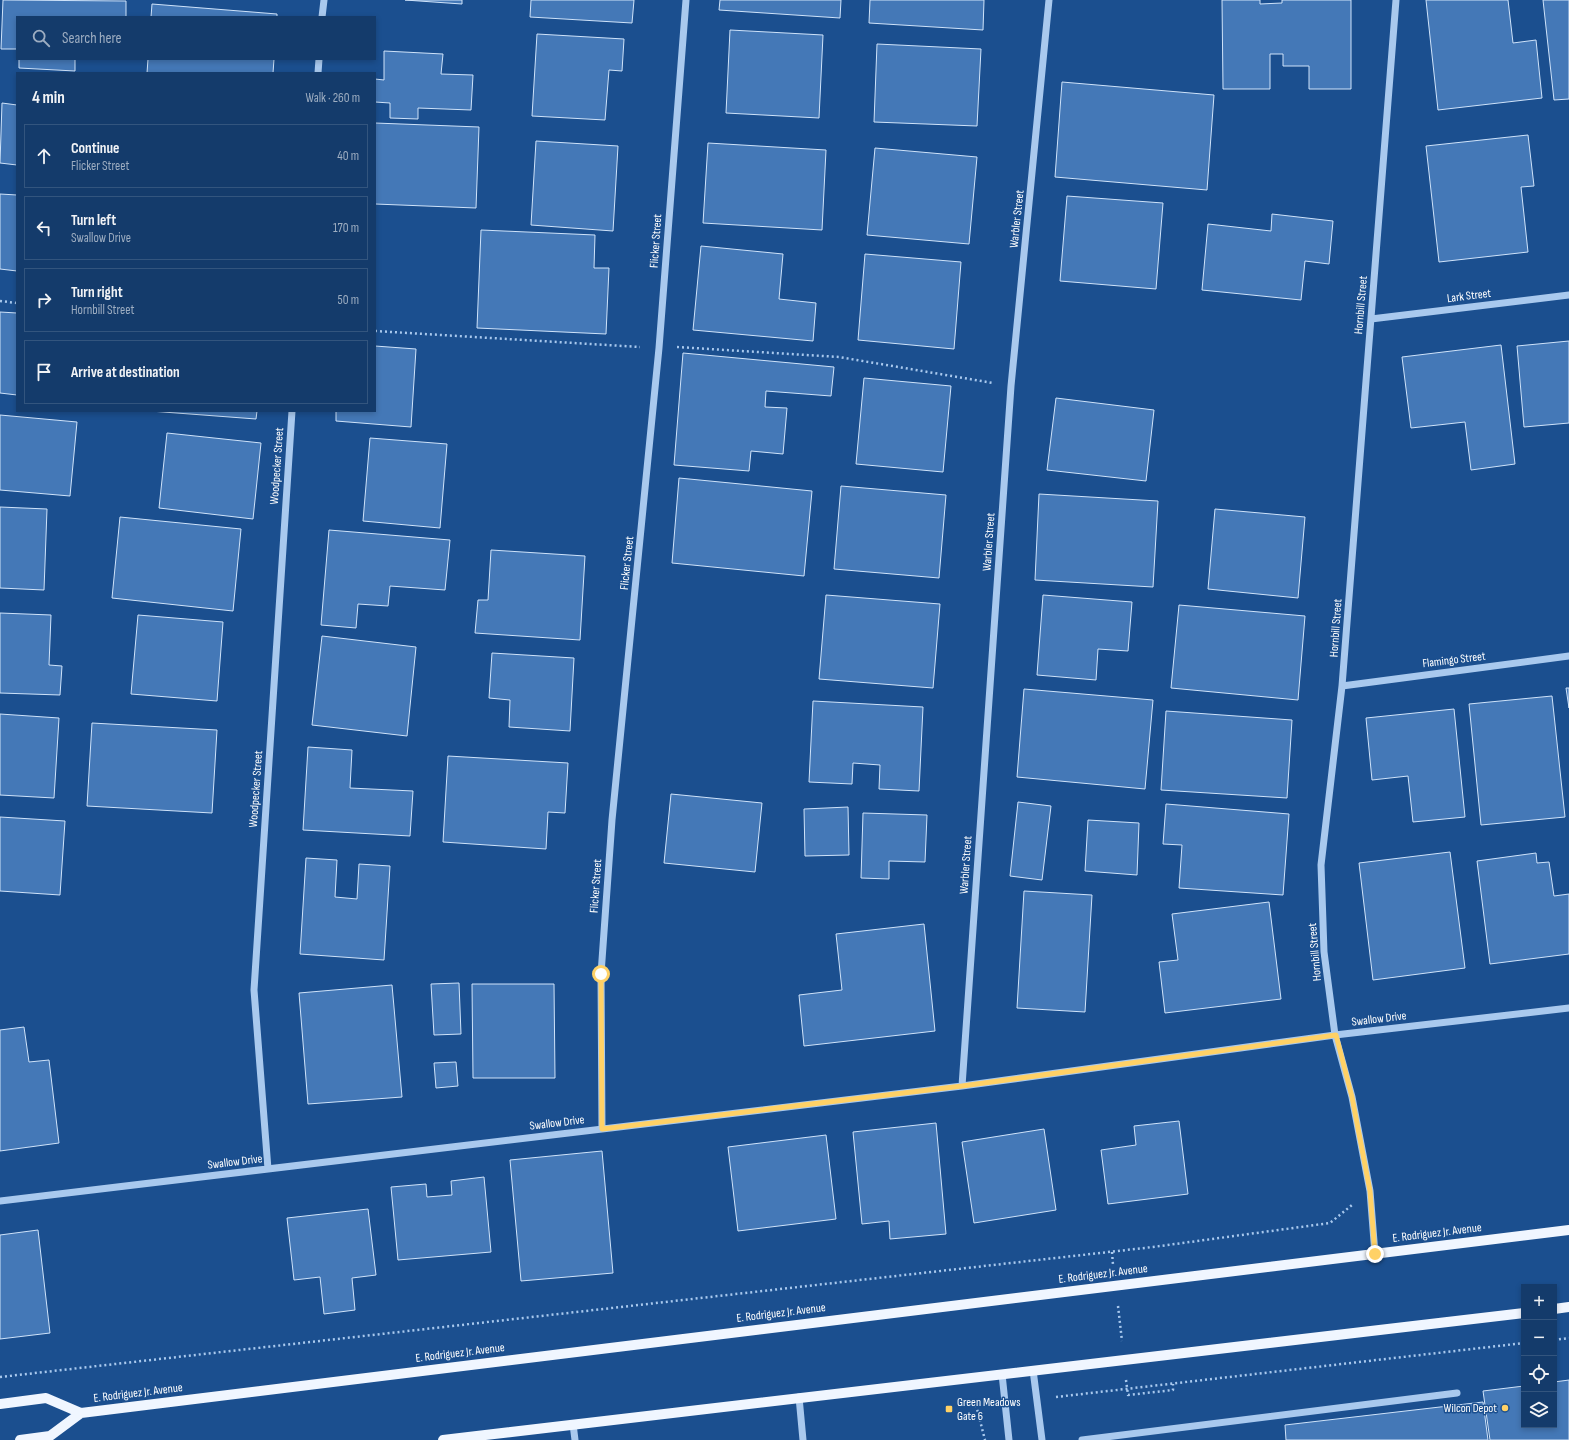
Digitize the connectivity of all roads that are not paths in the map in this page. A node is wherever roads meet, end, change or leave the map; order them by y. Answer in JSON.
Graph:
{"nodes":[{"id":1,"x":324,"y":0,"type":"edge"},
{"id":2,"x":686,"y":0,"type":"edge"},
{"id":3,"x":1049,"y":0,"type":"edge"},
{"id":4,"x":1396,"y":0,"type":"edge"},
{"id":5,"x":322,"y":16,"type":"edge"},
{"id":6,"x":319,"y":60,"type":"edge"},
{"id":7,"x":318,"y":72,"type":"edge"},
{"id":8,"x":1569,"y":295,"type":"edge"},
{"id":9,"x":1371,"y":319,"type":"junction"},
{"id":10,"x":292,"y":412,"type":"edge"},
{"id":11,"x":1569,"y":656,"type":"edge"},
{"id":12,"x":1342,"y":686,"type":"junction"},
{"id":13,"x":1569,"y":1008,"type":"edge"},
{"id":14,"x":1336,"y":1035,"type":"junction"},
{"id":15,"x":962,"y":1086,"type":"junction"},
{"id":16,"x":602,"y":1129,"type":"junction"},
{"id":17,"x":268,"y":1169,"type":"junction"},
{"id":18,"x":0,"y":1201,"type":"edge"},
{"id":19,"x":1569,"y":1230,"type":"edge"},
{"id":20,"x":1375,"y":1254,"type":"junction"},
{"id":21,"x":1569,"y":1307,"type":"edge"},
{"id":22,"x":1557,"y":1309,"type":"edge"},
{"id":23,"x":1521,"y":1313,"type":"edge"},
{"id":24,"x":1034,"y":1370,"type":"junction"},
{"id":25,"x":1002,"y":1374,"type":"junction"},
{"id":26,"x":1457,"y":1393,"type":"dead end"},
{"id":27,"x":799,"y":1397,"type":"junction"},
{"id":28,"x":0,"y":1404,"type":"edge"},
{"id":29,"x":81,"y":1413,"type":"junction"},
{"id":30,"x":572,"y":1424,"type":"junction"},
{"id":31,"x":494,"y":1437,"type":"edge"},
{"id":32,"x":20,"y":1440,"type":"edge"},
{"id":33,"x":443,"y":1440,"type":"edge"},
{"id":34,"x":575,"y":1440,"type":"edge"},
{"id":35,"x":803,"y":1440,"type":"edge"},
{"id":36,"x":1009,"y":1440,"type":"edge"},
{"id":37,"x":1042,"y":1440,"type":"edge"},
{"id":38,"x":1082,"y":1440,"type":"edge"}],
"edges":[{"from":1,"to":5,"type":"street"},
{"from":2,"to":16,"type":"street","name":"Flicker Street"},
{"from":3,"to":15,"type":"street","name":"Warbler Street"},
{"from":4,"to":9,"type":"street","name":"Hornbill Street"},
{"from":6,"to":7,"type":"street"},
{"from":8,"to":9,"type":"street","name":"Lark Street"},
{"from":9,"to":12,"type":"street","name":"Hornbill Street"},
{"from":10,"to":17,"type":"street","name":"Woodpecker Street"},
{"from":11,"to":12,"type":"street","name":"Flamingo Street"},
{"from":12,"to":14,"type":"street","name":"Hornbill Street"},
{"from":13,"to":14,"type":"street","name":"Swallow Drive"},
{"from":14,"to":15,"type":"street","name":"Swallow Drive"},
{"from":14,"to":20,"type":"street","name":"Hornbill Street"},
{"from":15,"to":16,"type":"street","name":"Swallow Drive"},
{"from":16,"to":17,"type":"street","name":"Swallow Drive"},
{"from":17,"to":18,"type":"street","name":"Swallow Drive"},
{"from":19,"to":20,"type":"main road","name":"E. Rodriguez Jr. Avenue"},
{"from":20,"to":29,"type":"main road","name":"E. Rodriguez Jr. Avenue"},
{"from":21,"to":22,"type":"main road"},
{"from":23,"to":24,"type":"main road"},
{"from":24,"to":25,"type":"main road"},
{"from":24,"to":37,"type":"street"},
{"from":25,"to":27,"type":"main road"},
{"from":25,"to":36,"type":"street"},
{"from":26,"to":38,"type":"street"},
{"from":27,"to":30,"type":"main road"},
{"from":27,"to":35,"type":"street"},
{"from":28,"to":29,"type":"main road","name":"E. Rodriguez Jr. Avenue"},
{"from":29,"to":32,"type":"main road"},
{"from":30,"to":31,"type":"main road"},
{"from":30,"to":34,"type":"street"},
{"from":31,"to":33,"type":"main road"}]}
